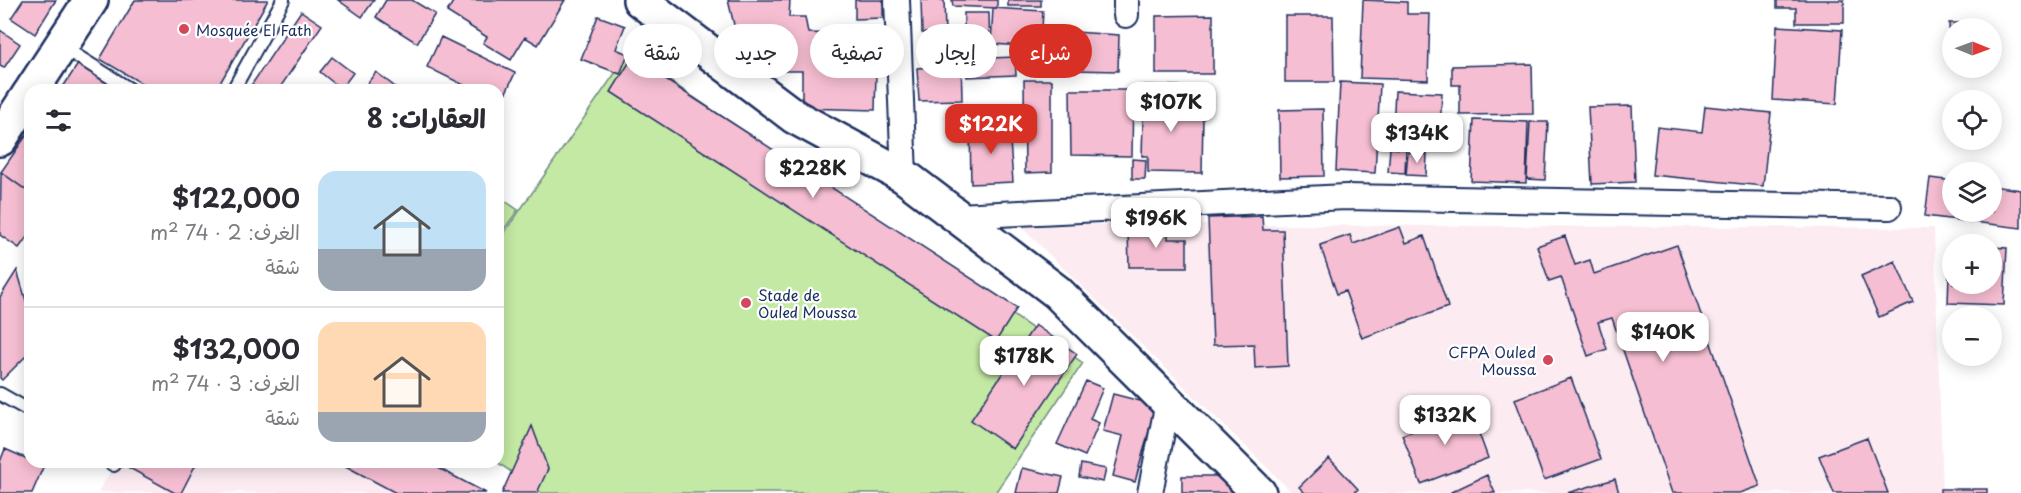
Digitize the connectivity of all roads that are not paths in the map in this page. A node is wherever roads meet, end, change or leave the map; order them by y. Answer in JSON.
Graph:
{"nodes":[{"id":1,"x":91,"y":0,"type":"edge"},
{"id":2,"x":283,"y":0,"type":"edge"},
{"id":3,"x":640,"y":0,"type":"edge"},
{"id":4,"x":897,"y":0,"type":"edge"},
{"id":5,"x":60,"y":45,"type":"junction"},
{"id":6,"x":35,"y":84,"type":"edge"},
{"id":7,"x":122,"y":84,"type":"edge"},
{"id":8,"x":236,"y":84,"type":"edge"},
{"id":9,"x":24,"y":102,"type":"edge"},
{"id":10,"x":0,"y":139,"type":"edge"},
{"id":11,"x":904,"y":176,"type":"junction"},
{"id":12,"x":1889,"y":207,"type":"dead end"},
{"id":13,"x":957,"y":216,"type":"junction"},
{"id":14,"x":0,"y":394,"type":"edge"},
{"id":15,"x":1168,"y":402,"type":"junction"},
{"id":16,"x":24,"y":408,"type":"edge"},
{"id":17,"x":1150,"y":493,"type":"edge"},
{"id":18,"x":1259,"y":493,"type":"edge"}],
"edges":[{"from":1,"to":5,"type":"street"},
{"from":2,"to":8,"type":"lane"},
{"from":3,"to":11,"type":"street"},
{"from":4,"to":11,"type":"street"},
{"from":5,"to":6,"type":"street"},
{"from":5,"to":7,"type":"lane"},
{"from":9,"to":10,"type":"street"},
{"from":11,"to":13,"type":"street"},
{"from":12,"to":13,"type":"street"},
{"from":13,"to":15,"type":"street"},
{"from":14,"to":16,"type":"lane"},
{"from":15,"to":17,"type":"street"},
{"from":15,"to":18,"type":"street"}]}
